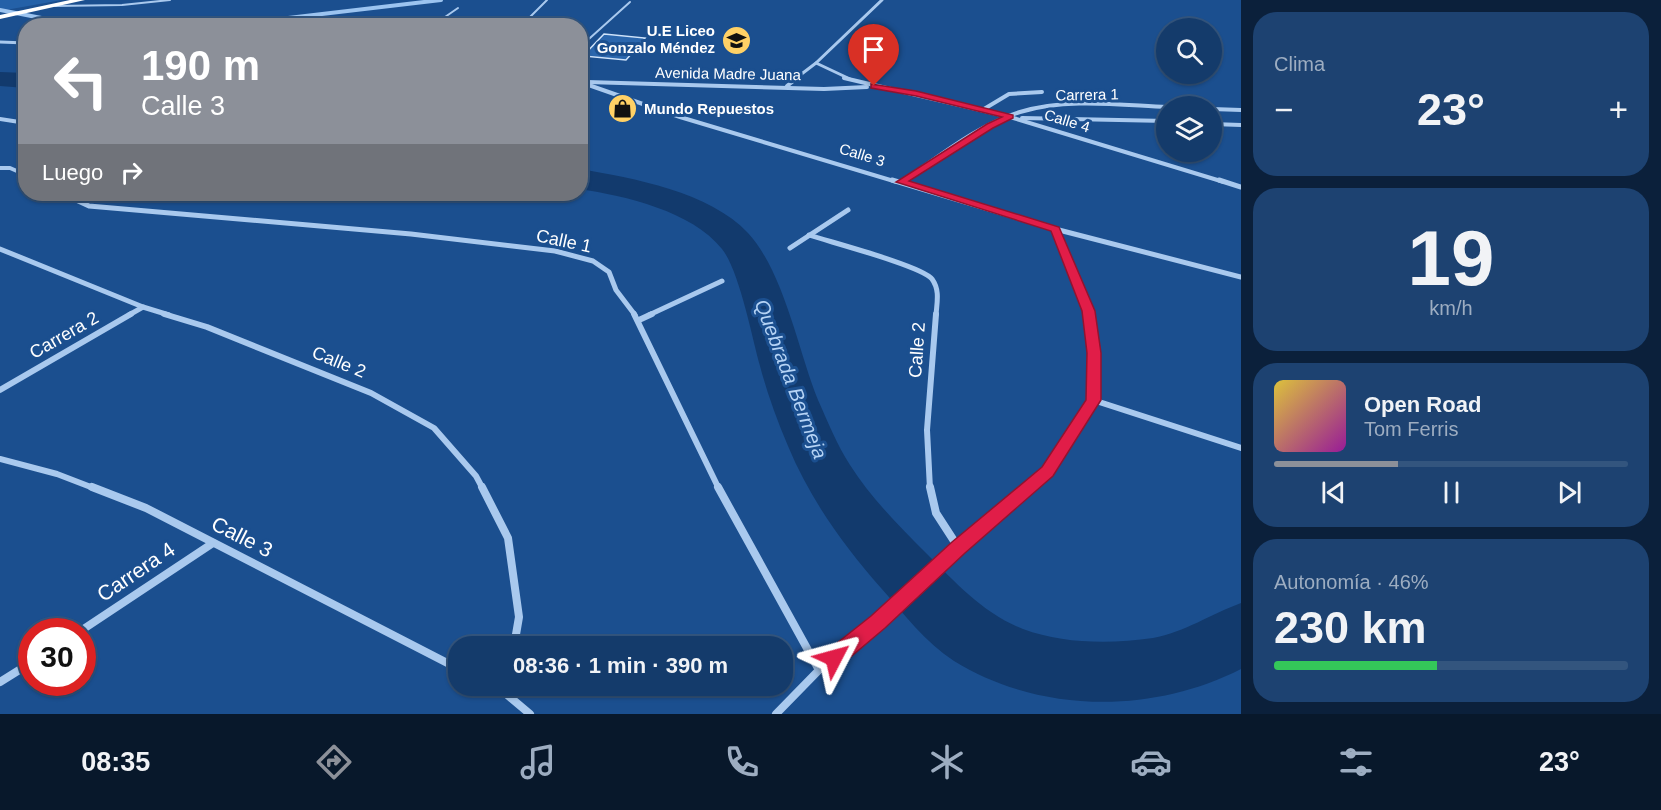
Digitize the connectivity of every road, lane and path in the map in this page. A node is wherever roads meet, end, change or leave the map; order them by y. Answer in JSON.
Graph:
{"nodes":[{"id":1,"x":62,"y":0,"type":"edge"},
{"id":2,"x":81,"y":0,"type":"edge"},
{"id":3,"x":170,"y":0,"type":"edge"},
{"id":4,"x":547,"y":0,"type":"edge"},
{"id":5,"x":882,"y":0,"type":"edge"},
{"id":6,"x":630,"y":2,"type":"dead end"},
{"id":7,"x":52,"y":6,"type":"junction"},
{"id":8,"x":458,"y":8,"type":"dead end"},
{"id":9,"x":1,"y":15,"type":"edge"},
{"id":10,"x":444,"y":18,"type":"edge"},
{"id":11,"x":529,"y":18,"type":"edge"},
{"id":12,"x":588,"y":40,"type":"edge"},
{"id":13,"x":0,"y":42,"type":"edge"},
{"id":14,"x":18,"y":43,"type":"edge"},
{"id":15,"x":816,"y":63,"type":"junction"},
{"id":16,"x":588,"y":82,"type":"edge"},
{"id":17,"x":588,"y":85,"type":"edge"},
{"id":18,"x":787,"y":86,"type":"junction"},
{"id":19,"x":874,"y":86,"type":"junction"},
{"id":20,"x":1042,"y":92,"type":"dead end"},
{"id":21,"x":1156,"y":107,"type":"edge"},
{"id":22,"x":1222,"y":109,"type":"edge"},
{"id":23,"x":984,"y":110,"type":"junction"},
{"id":24,"x":1241,"y":110,"type":"edge"},
{"id":25,"x":1010,"y":117,"type":"junction"},
{"id":26,"x":0,"y":120,"type":"edge"},
{"id":27,"x":1156,"y":121,"type":"edge"},
{"id":28,"x":18,"y":122,"type":"edge"},
{"id":29,"x":1222,"y":124,"type":"edge"},
{"id":30,"x":1241,"y":125,"type":"edge"},
{"id":31,"x":0,"y":168,"type":"edge"},
{"id":32,"x":18,"y":172,"type":"edge"},
{"id":33,"x":901,"y":182,"type":"junction"},
{"id":34,"x":1241,"y":187,"type":"edge"},
{"id":35,"x":78,"y":201,"type":"edge"},
{"id":36,"x":848,"y":210,"type":"dead end"},
{"id":37,"x":1055,"y":229,"type":"junction"},
{"id":38,"x":809,"y":235,"type":"junction"},
{"id":39,"x":790,"y":248,"type":"dead end"},
{"id":40,"x":0,"y":249,"type":"edge"},
{"id":41,"x":1241,"y":277,"type":"edge"},
{"id":42,"x":722,"y":281,"type":"dead end"},
{"id":43,"x":143,"y":307,"type":"junction"},
{"id":44,"x":639,"y":320,"type":"junction"},
{"id":45,"x":0,"y":390,"type":"edge"},
{"id":46,"x":1093,"y":400,"type":"junction"},
{"id":47,"x":1241,"y":448,"type":"edge"},
{"id":48,"x":0,"y":459,"type":"edge"},
{"id":49,"x":213,"y":543,"type":"junction"},
{"id":50,"x":958,"y":547,"type":"junction"},
{"id":51,"x":96,"y":621,"type":"edge"},
{"id":52,"x":516,"y":636,"type":"edge"},
{"id":53,"x":448,"y":663,"type":"edge"},
{"id":54,"x":819,"y":670,"type":"junction"},
{"id":55,"x":18,"y":671,"type":"edge"},
{"id":56,"x":0,"y":682,"type":"edge"},
{"id":57,"x":512,"y":696,"type":"edge"},
{"id":58,"x":530,"y":714,"type":"edge"},
{"id":59,"x":776,"y":714,"type":"edge"}],
"edges":[{"from":1,"to":9,"type":"highway"},
{"from":2,"to":7,"type":"highway"},
{"from":3,"to":7,"type":"lane"},
{"from":4,"to":11,"type":"lane"},
{"from":5,"to":15,"type":"street"},
{"from":6,"to":12,"type":"lane"},
{"from":7,"to":9,"type":"highway"},
{"from":8,"to":10,"type":"lane"},
{"from":13,"to":14,"type":"street"},
{"from":15,"to":18,"type":"street"},
{"from":15,"to":19,"type":"street","name":"Calle 4"},
{"from":16,"to":18,"type":"street","name":"Avenida Madre Juana"},
{"from":17,"to":33,"type":"street","name":"Calle 3"},
{"from":18,"to":19,"type":"street","name":"Avenida Madre Juana"},
{"from":19,"to":23,"type":"street","name":"Calle 4"},
{"from":20,"to":23,"type":"street"},
{"from":21,"to":25,"type":"street","name":"Carrera 1"},
{"from":22,"to":24,"type":"street"},
{"from":23,"to":25,"type":"street","name":"Calle 4"},
{"from":25,"to":27,"type":"street"},
{"from":25,"to":33,"type":"street","name":"Carrera 1"},
{"from":25,"to":34,"type":"street","name":"Calle 4"},
{"from":26,"to":28,"type":"street"},
{"from":29,"to":30,"type":"street"},
{"from":31,"to":32,"type":"street"},
{"from":33,"to":37,"type":"street","name":"Calle 3"},
{"from":35,"to":44,"type":"street","name":"Calle 1"},
{"from":36,"to":38,"type":"street"},
{"from":37,"to":41,"type":"street","name":"Calle 3"},
{"from":37,"to":46,"type":"street"},
{"from":38,"to":39,"type":"street"},
{"from":38,"to":50,"type":"street","name":"Calle 2"},
{"from":40,"to":43,"type":"street","name":"Calle 2"},
{"from":42,"to":44,"type":"street"},
{"from":43,"to":45,"type":"street","name":"Carrera 2"},
{"from":43,"to":52,"type":"street","name":"Calle 2"},
{"from":44,"to":54,"type":"street","name":"Calle 1"},
{"from":46,"to":47,"type":"street"},
{"from":46,"to":50,"type":"street"},
{"from":48,"to":49,"type":"street","name":"Calle 3"},
{"from":49,"to":51,"type":"street","name":"Carrera 4"},
{"from":49,"to":53,"type":"street","name":"Calle 3"},
{"from":50,"to":54,"type":"street"},
{"from":54,"to":59,"type":"street"},
{"from":55,"to":56,"type":"street"},
{"from":57,"to":58,"type":"street"}]}
